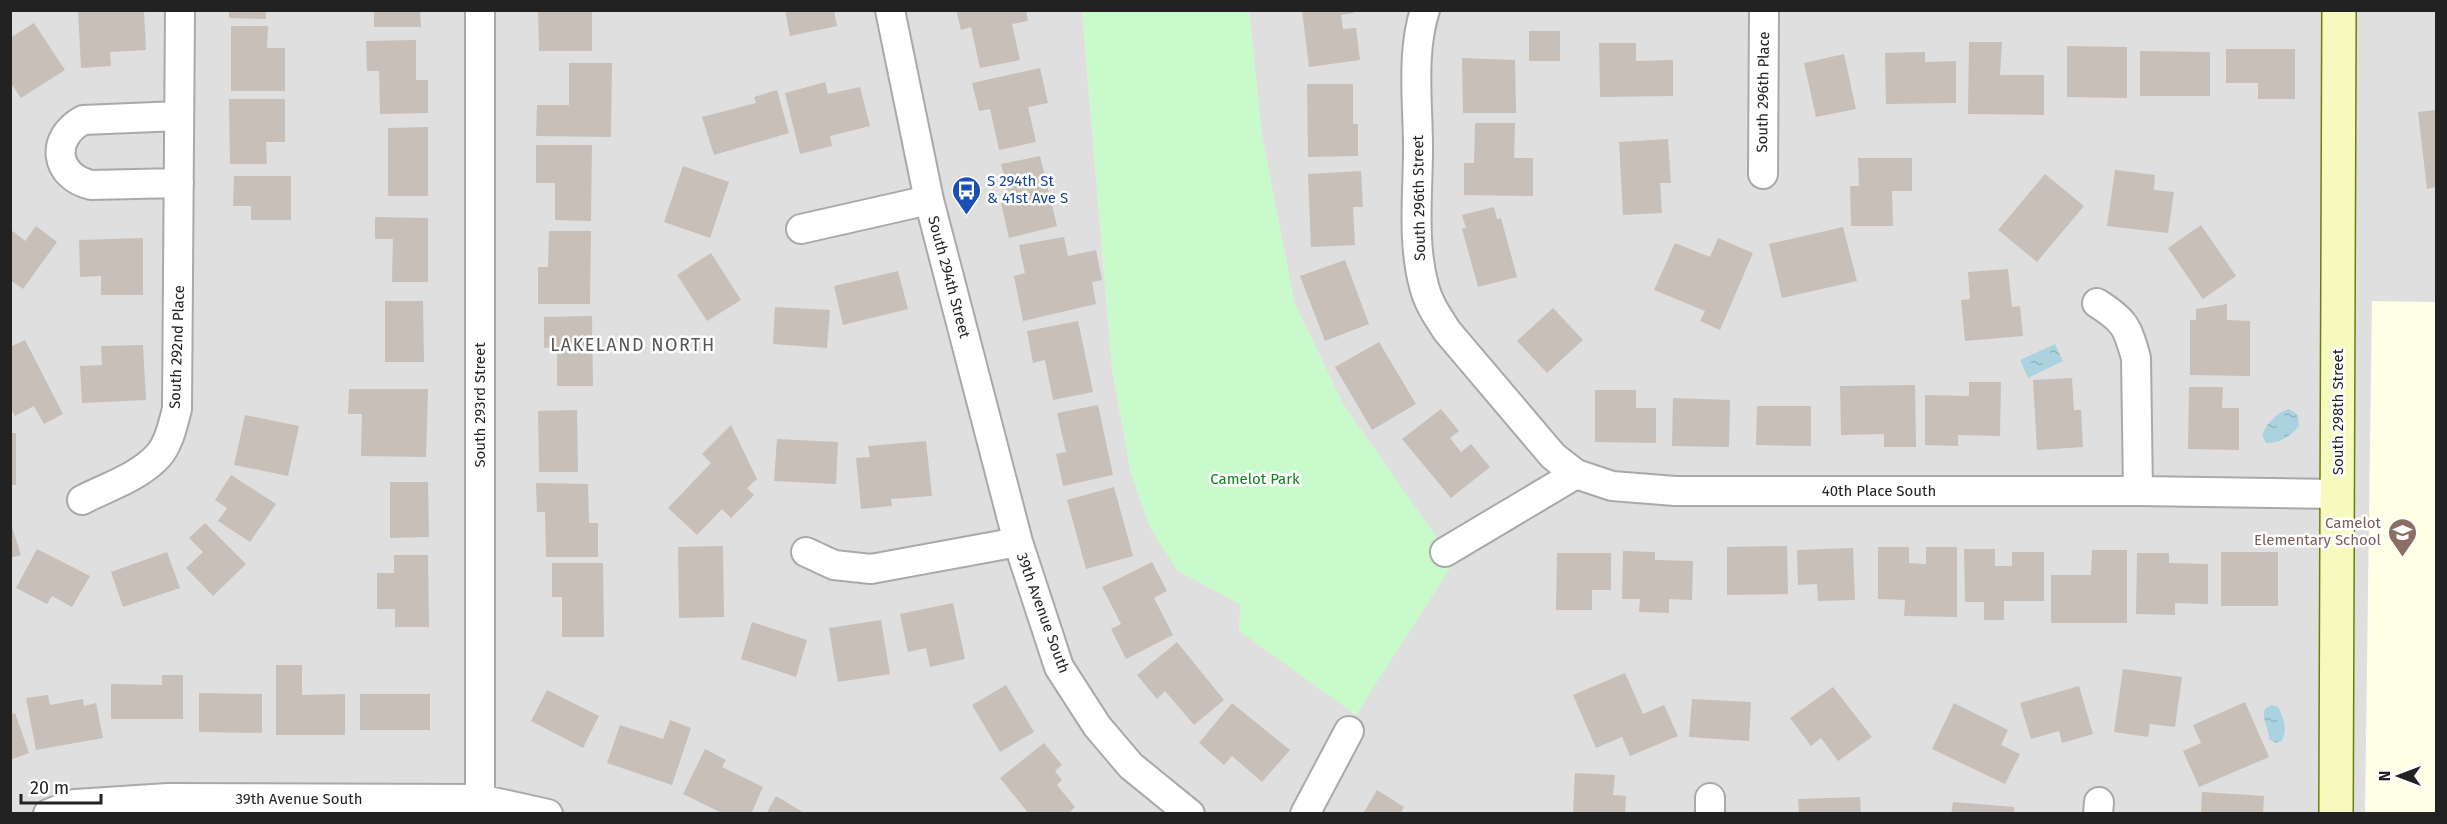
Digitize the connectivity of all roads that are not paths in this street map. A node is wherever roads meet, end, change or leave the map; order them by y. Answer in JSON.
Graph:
{"nodes":[{"id":1,"x":180,"y":10,"type":"edge"},
{"id":2,"x":480,"y":10,"type":"edge"},
{"id":3,"x":890,"y":10,"type":"edge"},
{"id":4,"x":1425,"y":10,"type":"edge"},
{"id":5,"x":1764,"y":10,"type":"edge"},
{"id":6,"x":2339,"y":10,"type":"edge"},
{"id":7,"x":179,"y":116,"type":"junction"},
{"id":8,"x":1762,"y":174,"type":"dead end"},
{"id":9,"x":179,"y":183,"type":"junction"},
{"id":10,"x":929,"y":200,"type":"junction"},
{"id":11,"x":801,"y":229,"type":"dead end"},
{"id":12,"x":2097,"y":303,"type":"dead end"},
{"id":13,"x":1576,"y":474,"type":"junction"},
{"id":14,"x":2138,"y":491,"type":"junction"},
{"id":15,"x":2337,"y":494,"type":"junction"},
{"id":16,"x":82,"y":500,"type":"dead end"},
{"id":17,"x":1018,"y":542,"type":"junction"},
{"id":18,"x":806,"y":552,"type":"dead end"},
{"id":19,"x":1445,"y":552,"type":"dead end"},
{"id":20,"x":1349,"y":732,"type":"dead end"},
{"id":21,"x":480,"y":799,"type":"junction"},
{"id":22,"x":168,"y":806,"type":"edge"},
{"id":23,"x":48,"y":813,"type":"edge"},
{"id":24,"x":548,"y":813,"type":"edge"},
{"id":25,"x":1190,"y":813,"type":"edge"},
{"id":26,"x":1305,"y":813,"type":"edge"},
{"id":27,"x":2336,"y":813,"type":"edge"}],
"edges":[{"from":1,"to":7,"type":"street","name":"South 292nd Place"},
{"from":2,"to":21,"type":"street","name":"South 293rd Street"},
{"from":3,"to":10,"type":"street","name":"South 294th Street"},
{"from":4,"to":13,"type":"street","name":"South 296th Street"},
{"from":5,"to":8,"type":"street","name":"South 296th Place"},
{"from":6,"to":15,"type":"street","name":"South 298th Street"},
{"from":7,"to":9,"type":"street","name":"South 292nd Place"},
{"from":7,"to":9,"type":"street"},
{"from":9,"to":16,"type":"street","name":"South 292nd Place"},
{"from":10,"to":11,"type":"street"},
{"from":10,"to":17,"type":"street","name":"South 294th Street"},
{"from":12,"to":14,"type":"street"},
{"from":13,"to":14,"type":"street","name":"40th Place South"},
{"from":13,"to":19,"type":"street"},
{"from":14,"to":15,"type":"street","name":"40th Place South"},
{"from":15,"to":27,"type":"street","name":"South 298th Street"},
{"from":17,"to":18,"type":"street"},
{"from":17,"to":25,"type":"street","name":"39th Avenue South"},
{"from":20,"to":26,"type":"street"},
{"from":21,"to":22,"type":"street","name":"39th Avenue South"},
{"from":21,"to":24,"type":"street","name":"39th Avenue South"},
{"from":22,"to":23,"type":"street","name":"39th Avenue South"}]}
